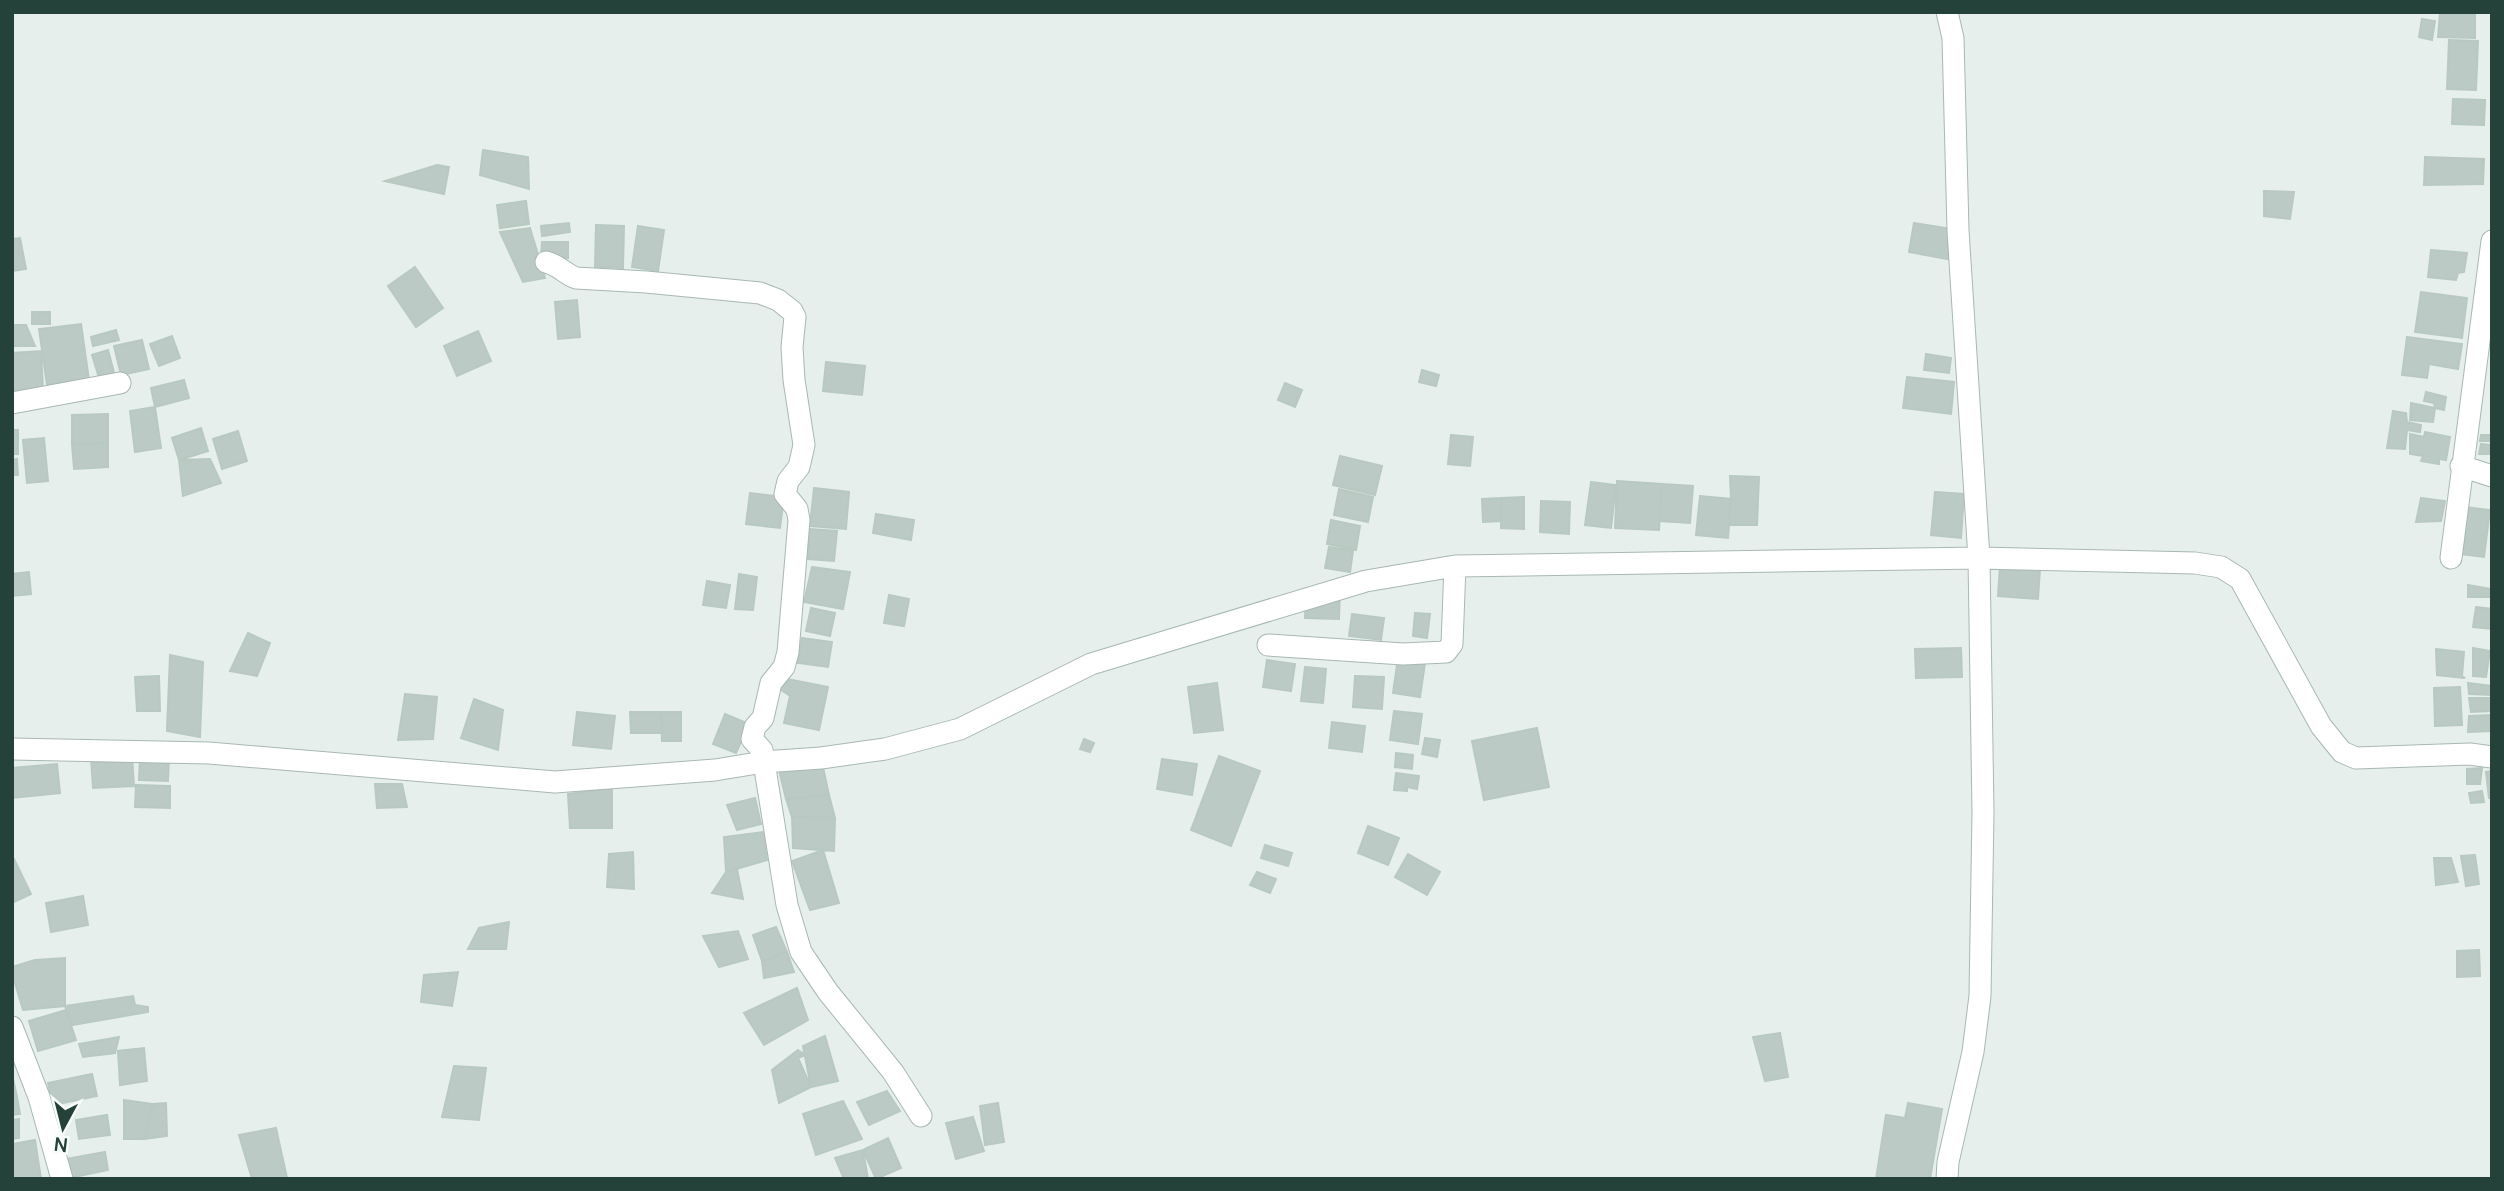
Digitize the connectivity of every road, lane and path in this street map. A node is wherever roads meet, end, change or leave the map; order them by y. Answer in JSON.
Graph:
{"nodes":[{"id":1,"x":1947,"y":12,"type":"edge"},
{"id":2,"x":2492,"y":242,"type":"edge"},
{"id":3,"x":546,"y":262,"type":"dead end"},
{"id":4,"x":2489,"y":291,"type":"edge"},
{"id":5,"x":120,"y":383,"type":"dead end"},
{"id":6,"x":12,"y":403,"type":"edge"},
{"id":7,"x":2461,"y":466,"type":"junction"},
{"id":8,"x":2492,"y":475,"type":"edge"},
{"id":9,"x":1979,"y":558,"type":"junction"},
{"id":10,"x":2451,"y":558,"type":"dead end"},
{"id":11,"x":1455,"y":566,"type":"junction"},
{"id":12,"x":1268,"y":645,"type":"dead end"},
{"id":13,"x":12,"y":749,"type":"edge"},
{"id":14,"x":2492,"y":757,"type":"edge"},
{"id":15,"x":762,"y":762,"type":"junction"},
{"id":16,"x":12,"y":1027,"type":"edge"},
{"id":17,"x":921,"y":1116,"type":"dead end"},
{"id":18,"x":62,"y":1179,"type":"edge"},
{"id":19,"x":1947,"y":1179,"type":"edge"}],
"edges":[{"from":1,"to":9,"type":"street"},
{"from":2,"to":4,"type":"street"},
{"from":3,"to":15,"type":"street"},
{"from":4,"to":7,"type":"street"},
{"from":5,"to":6,"type":"street"},
{"from":7,"to":8,"type":"street"},
{"from":7,"to":10,"type":"street"},
{"from":9,"to":11,"type":"street"},
{"from":9,"to":14,"type":"street"},
{"from":9,"to":19,"type":"street"},
{"from":11,"to":12,"type":"street"},
{"from":11,"to":15,"type":"street"},
{"from":13,"to":15,"type":"street"},
{"from":15,"to":17,"type":"street"},
{"from":16,"to":18,"type":"street"}]}
